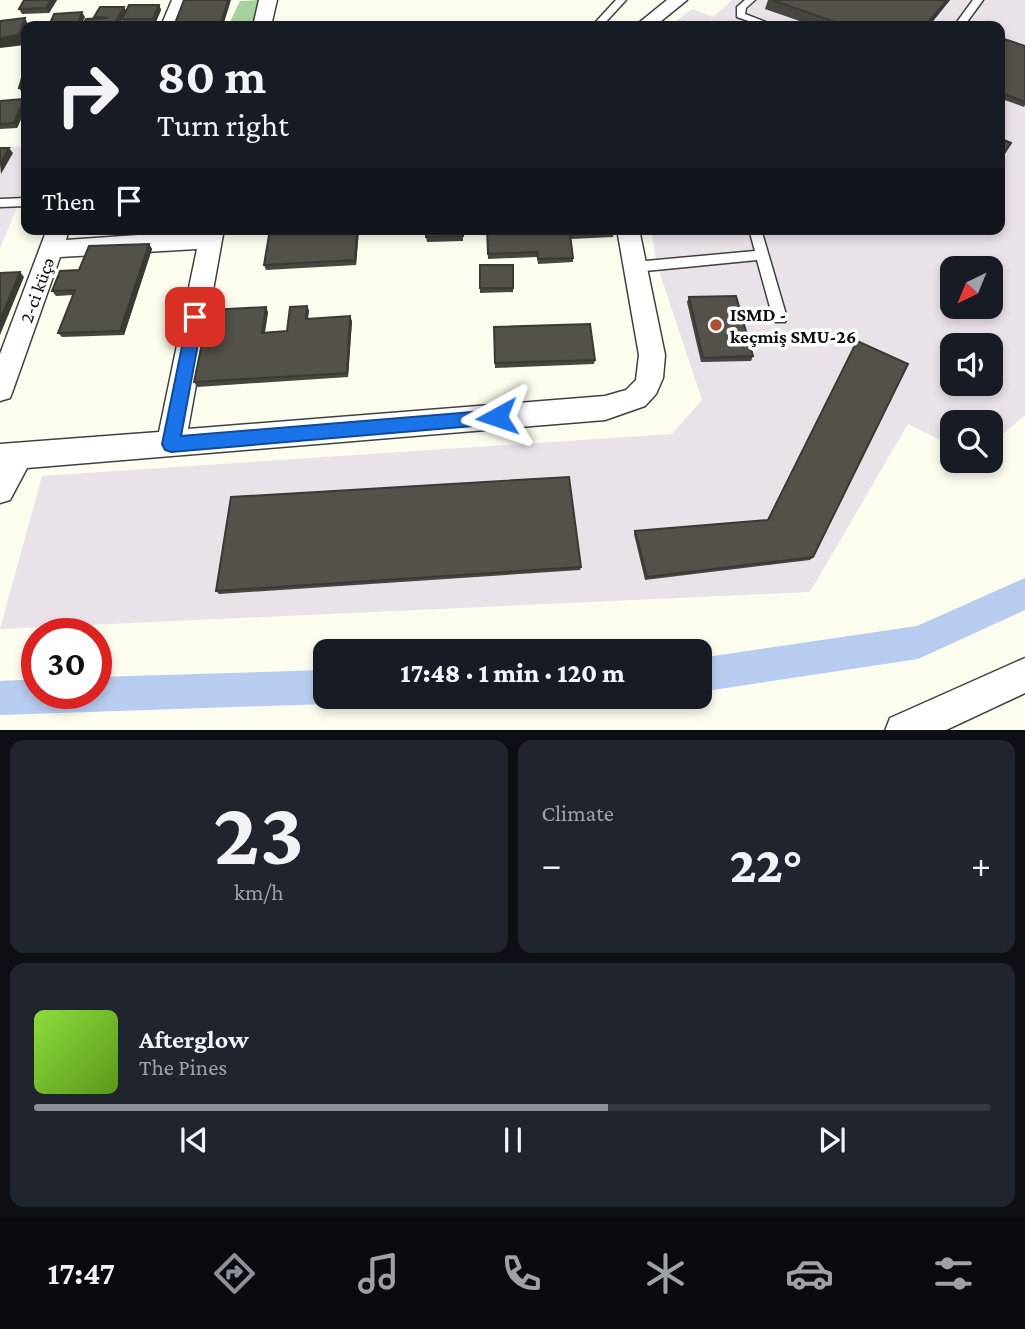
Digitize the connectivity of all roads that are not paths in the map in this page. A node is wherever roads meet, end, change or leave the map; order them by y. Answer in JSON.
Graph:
{"nodes":[{"id":1,"x":181,"y":0,"type":"edge"},
{"id":2,"x":268,"y":0,"type":"edge"},
{"id":3,"x":621,"y":0,"type":"edge"},
{"id":4,"x":678,"y":0,"type":"edge"},
{"id":5,"x":750,"y":0,"type":"edge"},
{"id":6,"x":978,"y":0,"type":"edge"},
{"id":7,"x":172,"y":21,"type":"edge"},
{"id":8,"x":263,"y":21,"type":"edge"},
{"id":9,"x":602,"y":21,"type":"edge"},
{"id":10,"x":651,"y":21,"type":"edge"},
{"id":11,"x":757,"y":21,"type":"edge"},
{"id":12,"x":963,"y":21,"type":"edge"},
{"id":13,"x":21,"y":202,"type":"edge"},
{"id":14,"x":0,"y":203,"type":"edge"},
{"id":15,"x":212,"y":235,"type":"edge"},
{"id":16,"x":629,"y":235,"type":"edge"},
{"id":17,"x":757,"y":235,"type":"edge"},
{"id":18,"x":55,"y":239,"type":"edge"},
{"id":19,"x":762,"y":256,"type":"junction"},
{"id":20,"x":635,"y":267,"type":"junction"},
{"id":21,"x":780,"y":318,"type":"dead end"},
{"id":22,"x":0,"y":390,"type":"edge"},
{"id":23,"x":171,"y":444,"type":"junction"},
{"id":24,"x":9,"y":457,"type":"edge"},
{"id":25,"x":0,"y":490,"type":"edge"},
{"id":26,"x":1025,"y":675,"type":"edge"},
{"id":27,"x":903,"y":730,"type":"edge"}],
"edges":[{"from":1,"to":7,"type":"street"},
{"from":2,"to":8,"type":"street"},
{"from":3,"to":9,"type":"lane"},
{"from":4,"to":10,"type":"street"},
{"from":5,"to":11,"type":"lane"},
{"from":6,"to":12,"type":"lane"},
{"from":13,"to":14,"type":"lane"},
{"from":15,"to":18,"type":"street"},
{"from":15,"to":23,"type":"street"},
{"from":16,"to":20,"type":"street"},
{"from":17,"to":19,"type":"lane"},
{"from":18,"to":22,"type":"street","name":"2-ci küçə"},
{"from":19,"to":20,"type":"lane"},
{"from":19,"to":21,"type":"lane"},
{"from":20,"to":23,"type":"street"},
{"from":23,"to":24,"type":"street"},
{"from":24,"to":25,"type":"street"},
{"from":26,"to":27,"type":"street"}]}
